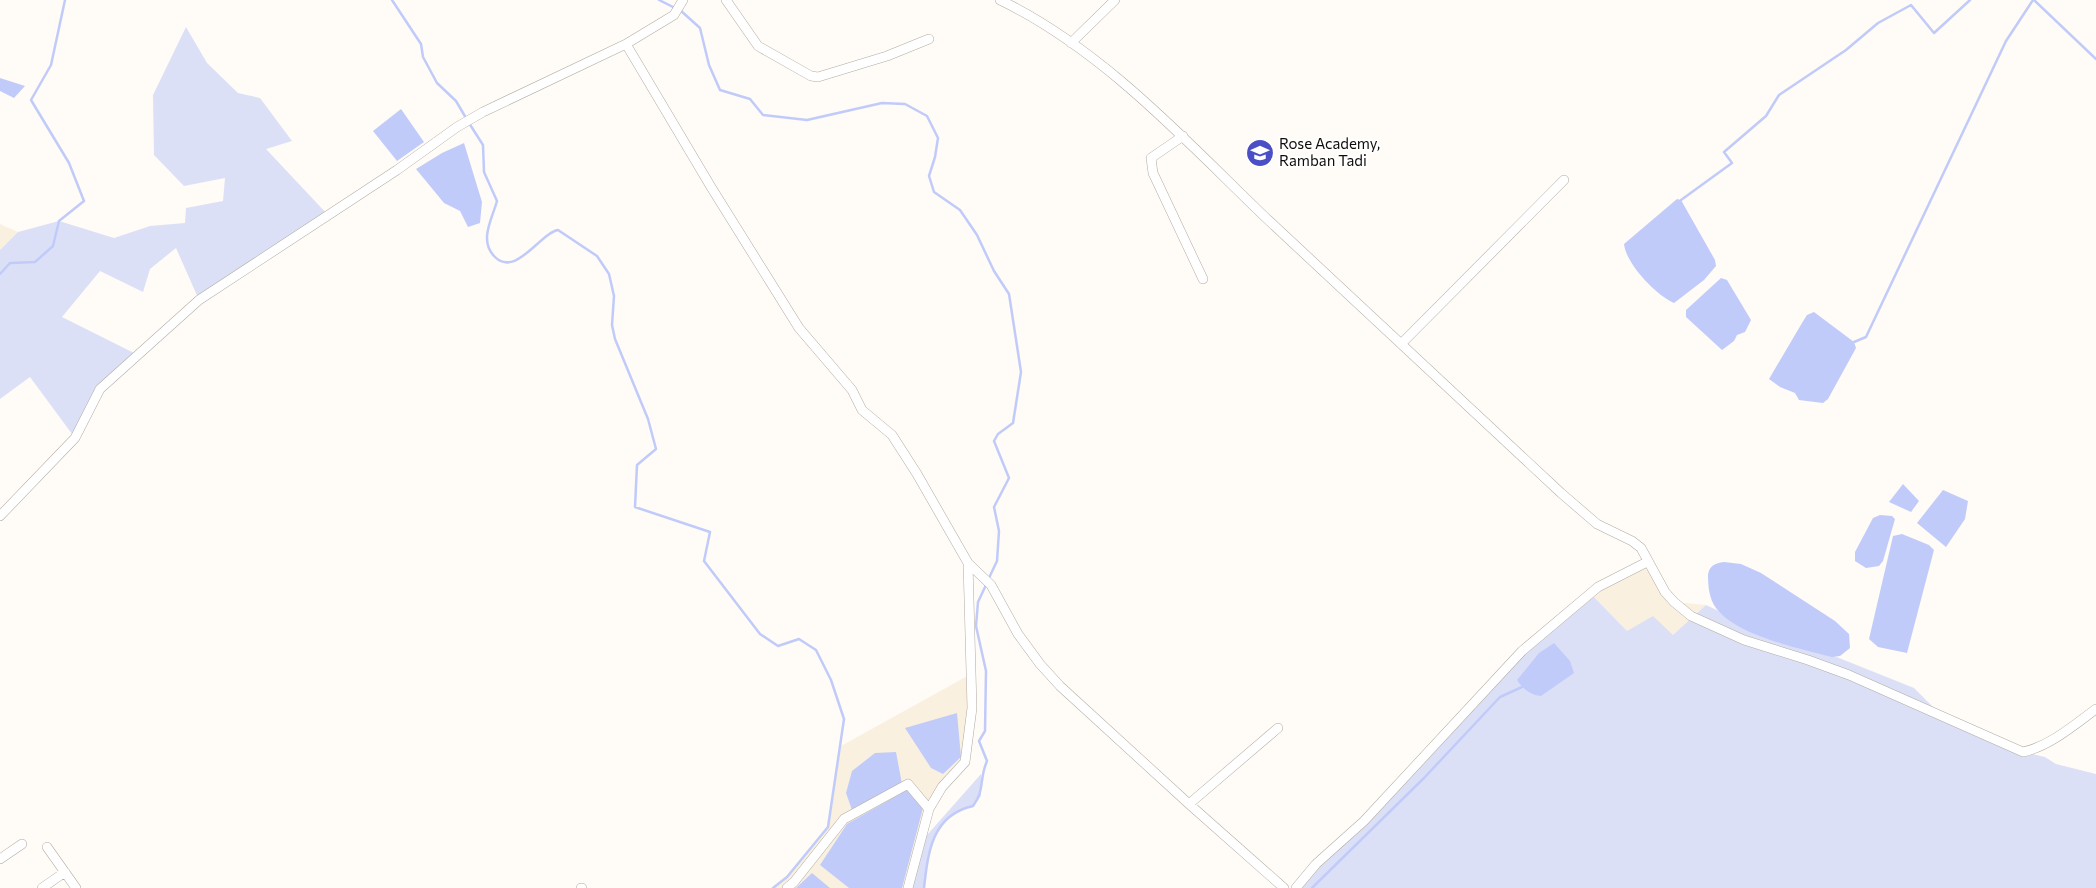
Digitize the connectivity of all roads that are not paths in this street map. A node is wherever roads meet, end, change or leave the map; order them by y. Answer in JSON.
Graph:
{"nodes":[{"id":1,"x":726,"y":0,"type":"edge"},
{"id":2,"x":1115,"y":0,"type":"edge"},
{"id":3,"x":682,"y":1,"type":"edge"},
{"id":4,"x":1004,"y":1,"type":"edge"},
{"id":5,"x":929,"y":39,"type":"dead end"},
{"id":6,"x":1071,"y":43,"type":"junction"},
{"id":7,"x":626,"y":44,"type":"junction"},
{"id":8,"x":1183,"y":136,"type":"junction"},
{"id":9,"x":1564,"y":180,"type":"dead end"},
{"id":10,"x":1203,"y":279,"type":"dead end"},
{"id":11,"x":1401,"y":344,"type":"junction"},
{"id":12,"x":0,"y":516,"type":"edge"},
{"id":13,"x":1647,"y":562,"type":"junction"},
{"id":14,"x":968,"y":563,"type":"junction"},
{"id":15,"x":2096,"y":709,"type":"edge"},
{"id":16,"x":1278,"y":728,"type":"dead end"},
{"id":17,"x":1188,"y":804,"type":"junction"},
{"id":18,"x":929,"y":809,"type":"junction"},
{"id":19,"x":22,"y":844,"type":"dead end"},
{"id":20,"x":47,"y":847,"type":"dead end"},
{"id":21,"x":0,"y":859,"type":"edge"},
{"id":22,"x":64,"y":872,"type":"junction"},
{"id":23,"x":42,"y":888,"type":"edge"},
{"id":24,"x":76,"y":888,"type":"edge"},
{"id":25,"x":787,"y":888,"type":"edge"},
{"id":26,"x":908,"y":888,"type":"edge"},
{"id":27,"x":1284,"y":888,"type":"edge"},
{"id":28,"x":1296,"y":888,"type":"edge"}],
"edges":[{"from":1,"to":5,"type":"street"},
{"from":2,"to":6,"type":"street"},
{"from":3,"to":7,"type":"street"},
{"from":4,"to":6,"type":"street"},
{"from":6,"to":8,"type":"street"},
{"from":7,"to":12,"type":"street"},
{"from":7,"to":14,"type":"street"},
{"from":8,"to":10,"type":"street"},
{"from":8,"to":11,"type":"street"},
{"from":9,"to":11,"type":"street"},
{"from":11,"to":13,"type":"street"},
{"from":13,"to":15,"type":"street"},
{"from":13,"to":28,"type":"street"},
{"from":14,"to":17,"type":"street"},
{"from":14,"to":18,"type":"street"},
{"from":16,"to":17,"type":"street"},
{"from":17,"to":27,"type":"street"},
{"from":18,"to":25,"type":"street"},
{"from":18,"to":26,"type":"street"},
{"from":19,"to":21,"type":"street"},
{"from":20,"to":22,"type":"street"},
{"from":22,"to":23,"type":"street"},
{"from":22,"to":24,"type":"street"}]}
